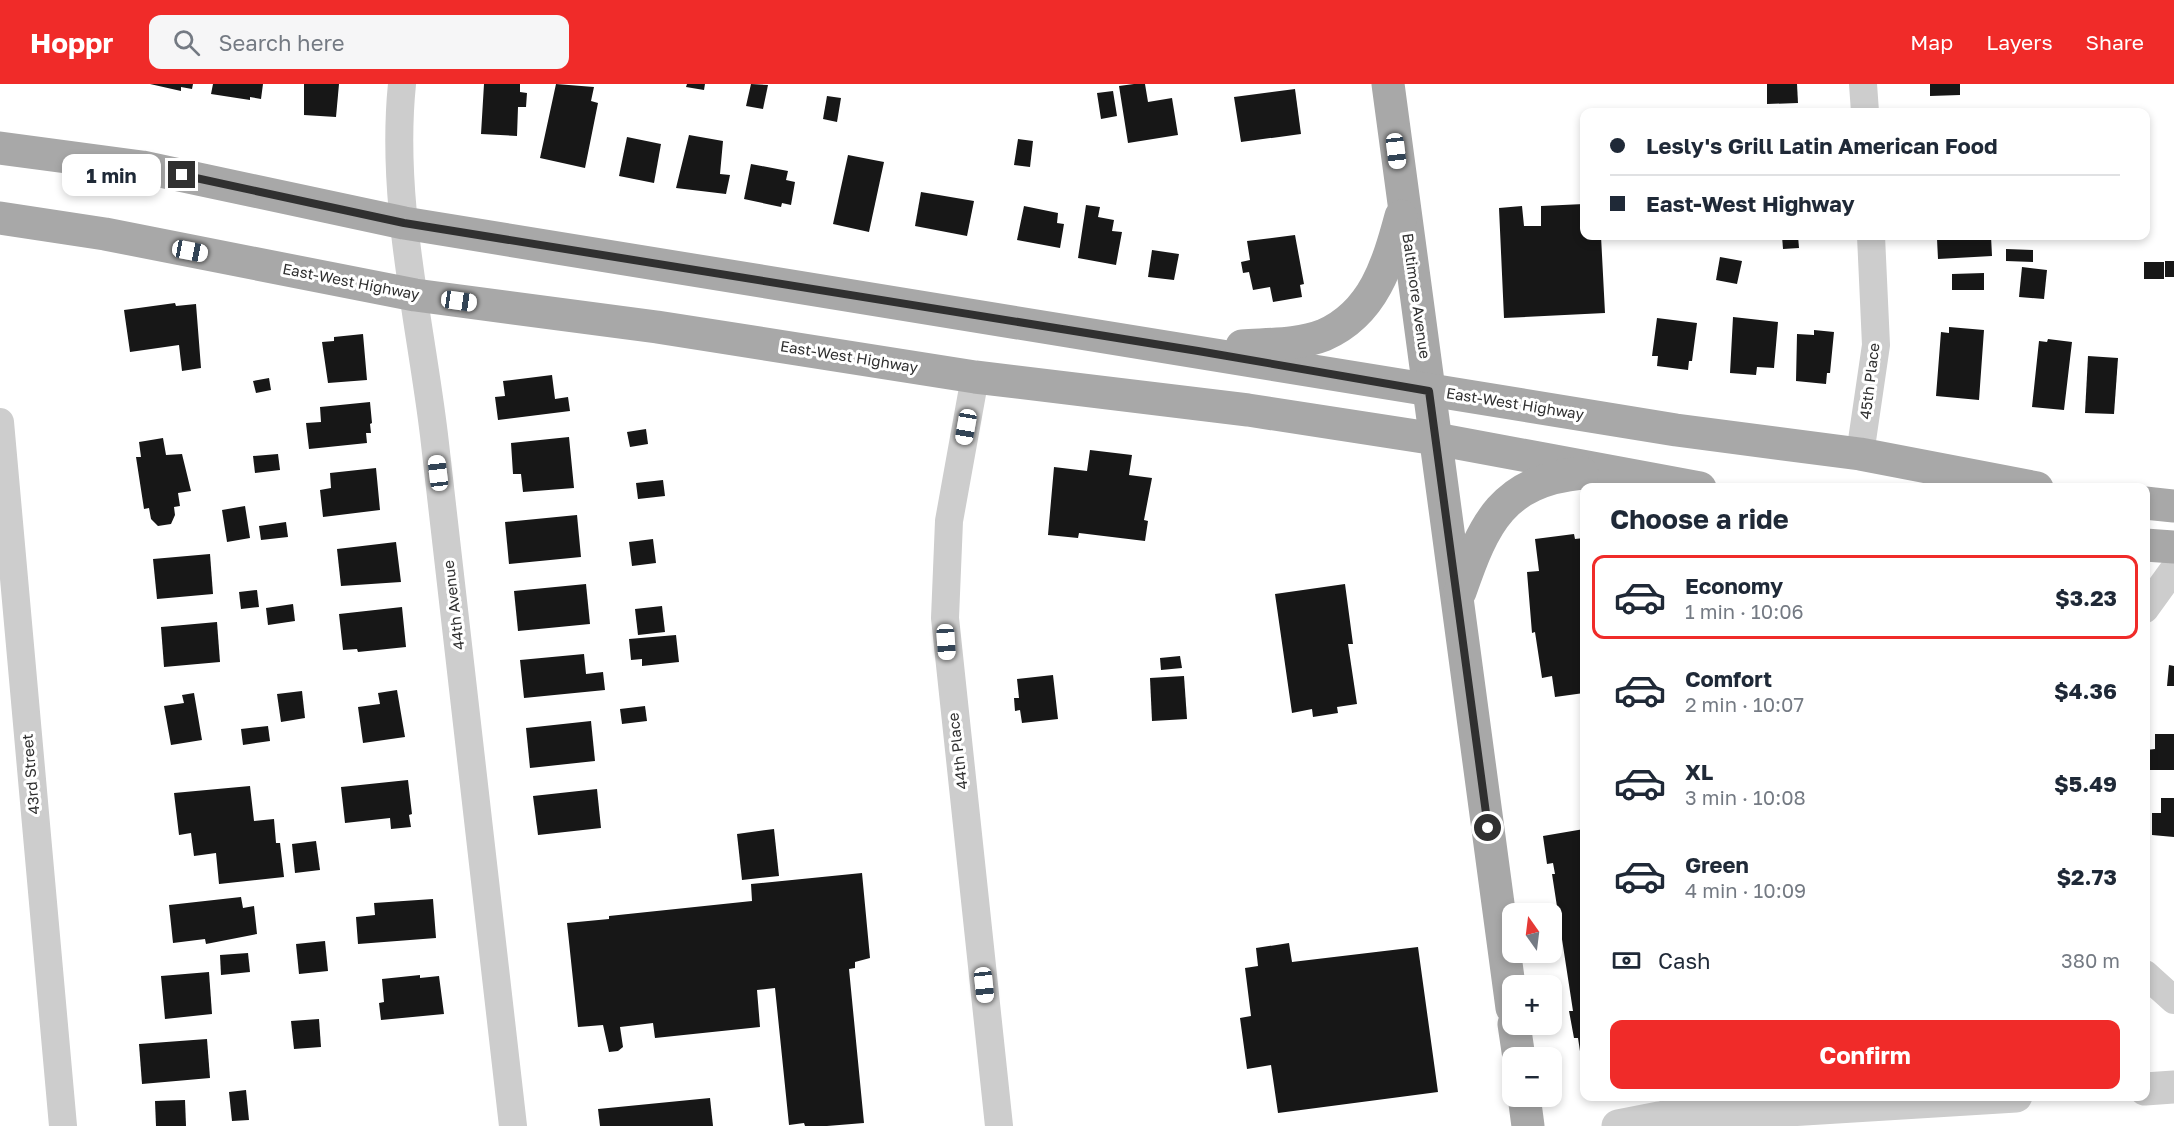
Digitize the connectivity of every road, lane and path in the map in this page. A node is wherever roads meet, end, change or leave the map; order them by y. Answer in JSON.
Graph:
{"nodes":[{"id":1,"x":402,"y":84,"type":"edge"},
{"id":2,"x":1388,"y":84,"type":"edge"},
{"id":3,"x":1863,"y":84,"type":"edge"},
{"id":4,"x":1864,"y":108,"type":"edge"},
{"id":5,"x":0,"y":148,"type":"edge"},
{"id":6,"x":1403,"y":206,"type":"junction"},
{"id":7,"x":0,"y":218,"type":"edge"},
{"id":8,"x":404,"y":223,"type":"junction"},
{"id":9,"x":1871,"y":240,"type":"edge"},
{"id":10,"x":415,"y":295,"type":"junction"},
{"id":11,"x":1198,"y":351,"type":"junction"},
{"id":12,"x":975,"y":377,"type":"junction"},
{"id":13,"x":1429,"y":391,"type":"junction"},
{"id":14,"x":0,"y":422,"type":"edge"},
{"id":15,"x":1436,"y":439,"type":"junction"},
{"id":16,"x":1860,"y":454,"type":"junction"},
{"id":17,"x":1605,"y":471,"type":"junction"},
{"id":18,"x":1672,"y":483,"type":"edge"},
{"id":19,"x":2011,"y":483,"type":"edge"},
{"id":20,"x":2150,"y":504,"type":"edge"},
{"id":21,"x":2174,"y":506,"type":"edge"},
{"id":22,"x":2150,"y":545,"type":"edge"},
{"id":23,"x":2174,"y":547,"type":"edge"},
{"id":24,"x":2174,"y":569,"type":"edge"},
{"id":25,"x":1458,"y":599,"type":"junction"},
{"id":26,"x":2150,"y":602,"type":"edge"},
{"id":27,"x":1508,"y":975,"type":"edge"},
{"id":28,"x":2150,"y":978,"type":"edge"},
{"id":29,"x":2174,"y":1000,"type":"edge"},
{"id":30,"x":2174,"y":1087,"type":"edge"},
{"id":31,"x":2150,"y":1089,"type":"edge"},
{"id":32,"x":1688,"y":1101,"type":"edge"},
{"id":33,"x":1935,"y":1101,"type":"edge"},
{"id":34,"x":1525,"y":1107,"type":"edge"},
{"id":35,"x":1659,"y":1118,"type":"junction"},
{"id":36,"x":63,"y":1126,"type":"edge"},
{"id":37,"x":513,"y":1126,"type":"edge"},
{"id":38,"x":999,"y":1126,"type":"edge"},
{"id":39,"x":1528,"y":1126,"type":"edge"},
{"id":40,"x":1618,"y":1126,"type":"edge"}],
"edges":[{"from":1,"to":8,"type":"street","name":"44th Avenue"},
{"from":2,"to":6,"type":"main road","name":"Baltimore Avenue"},
{"from":3,"to":4,"type":"street"},
{"from":5,"to":8,"type":"main road","name":"East-West Highway"},
{"from":6,"to":11,"type":"main road"},
{"from":6,"to":13,"type":"main road","name":"Baltimore Avenue"},
{"from":7,"to":10,"type":"main road","name":"East-West Highway"},
{"from":8,"to":10,"type":"street","name":"44th Avenue"},
{"from":8,"to":11,"type":"main road","name":"East-West Highway"},
{"from":9,"to":16,"type":"street","name":"45th Place"},
{"from":10,"to":12,"type":"main road","name":"East-West Highway"},
{"from":10,"to":37,"type":"street","name":"44th Avenue"},
{"from":11,"to":13,"type":"main road","name":"East-West Highway"},
{"from":12,"to":15,"type":"main road","name":"East-West Highway"},
{"from":12,"to":38,"type":"street","name":"44th Place"},
{"from":13,"to":15,"type":"main road","name":"Baltimore Avenue"},
{"from":13,"to":16,"type":"main road","name":"East-West Highway"},
{"from":14,"to":36,"type":"street","name":"43rd Street"},
{"from":15,"to":17,"type":"main road","name":"East-West Highway"},
{"from":15,"to":25,"type":"main road","name":"Baltimore Avenue"},
{"from":16,"to":19,"type":"main road","name":"East-West Highway"},
{"from":17,"to":18,"type":"main road","name":"East-West Highway"},
{"from":17,"to":25,"type":"main road"},
{"from":20,"to":21,"type":"main road"},
{"from":22,"to":23,"type":"main road"},
{"from":24,"to":26,"type":"street"},
{"from":25,"to":27,"type":"main road","name":"Baltimore Avenue"},
{"from":28,"to":29,"type":"street"},
{"from":30,"to":31,"type":"street"},
{"from":32,"to":35,"type":"street"},
{"from":33,"to":35,"type":"street"},
{"from":34,"to":39,"type":"main road"},
{"from":35,"to":40,"type":"street"}]}
